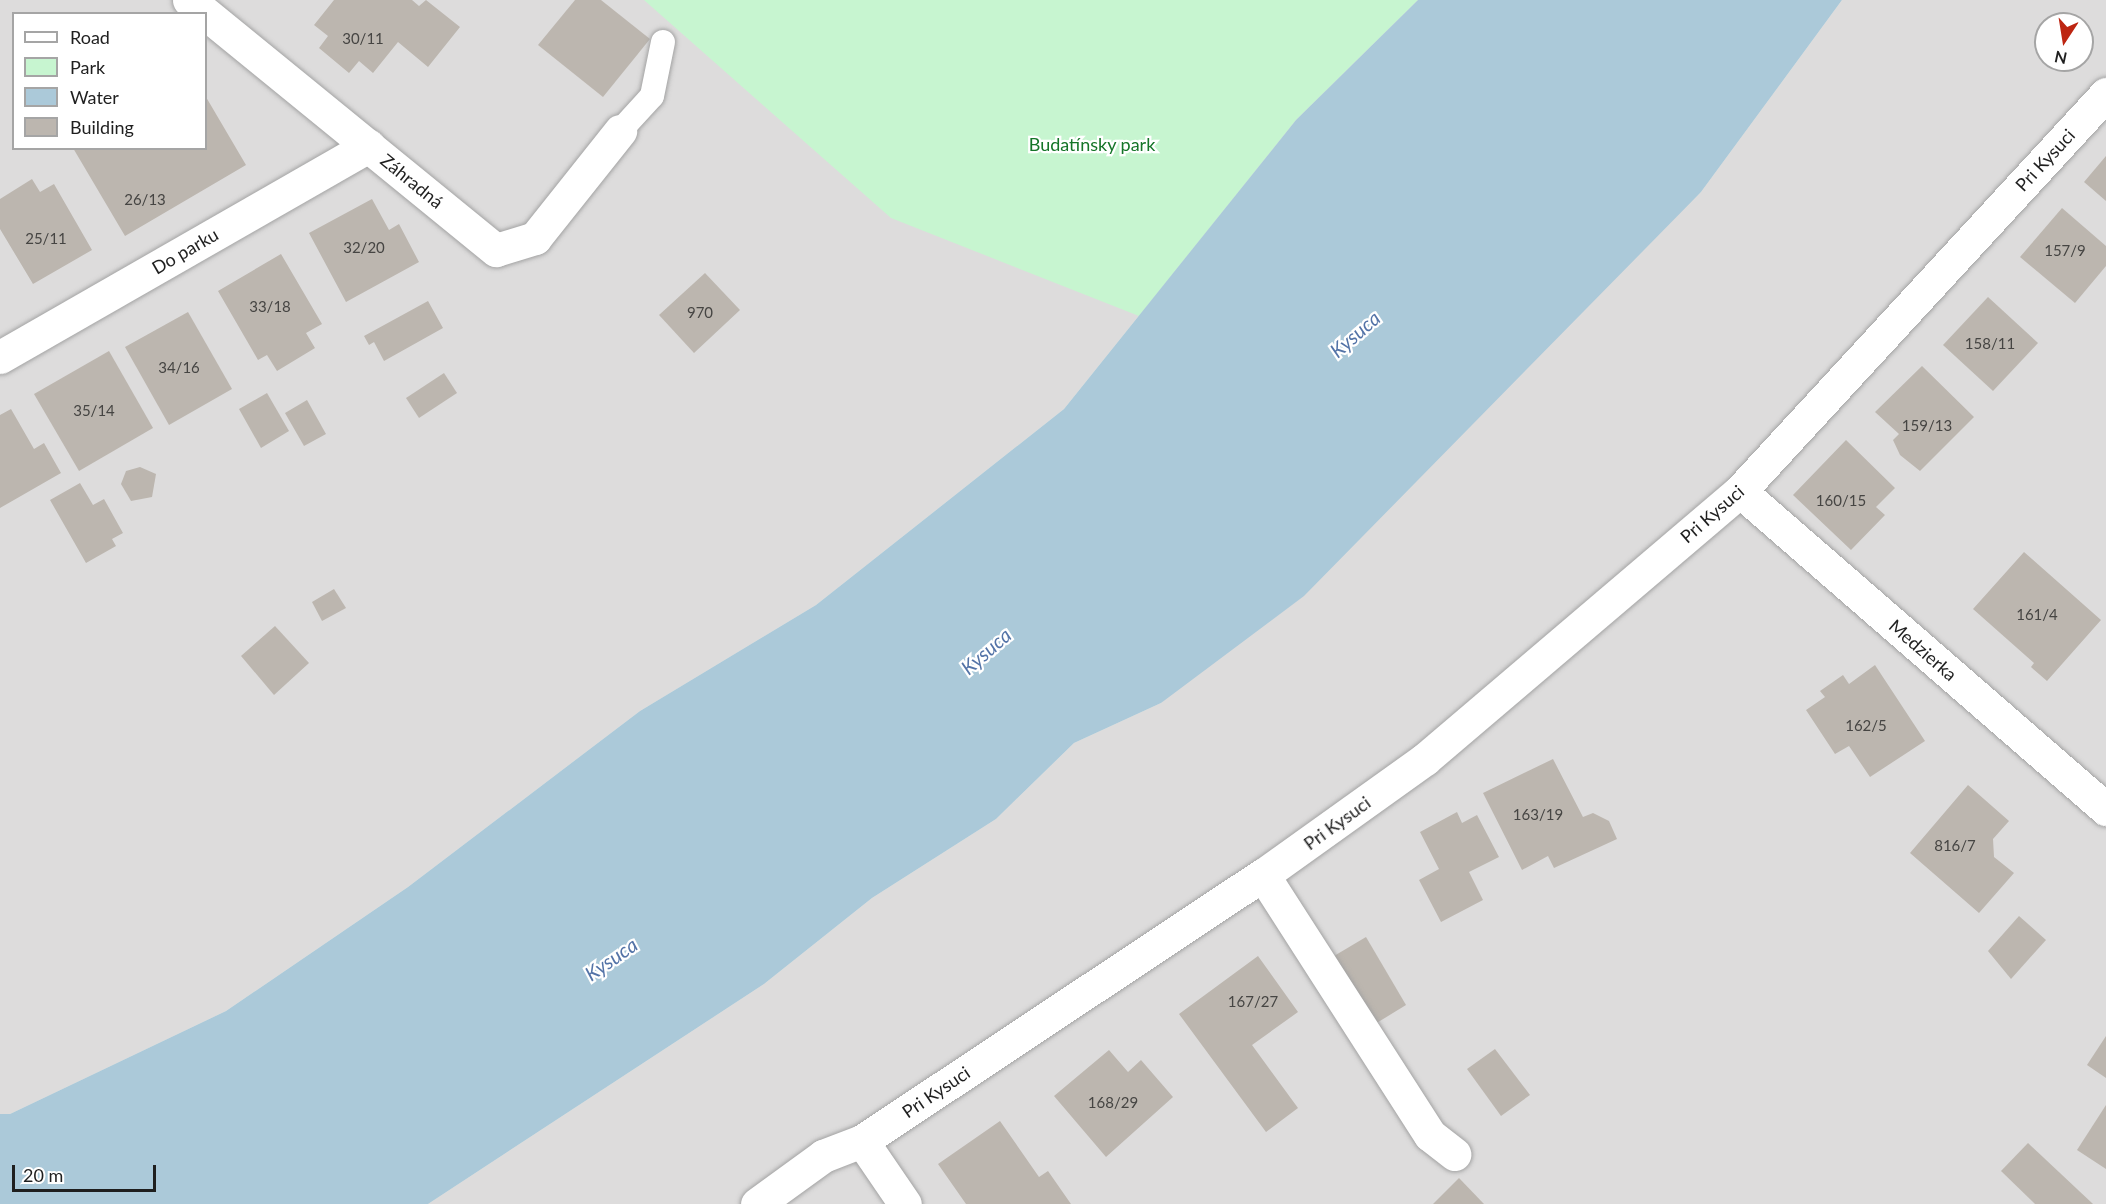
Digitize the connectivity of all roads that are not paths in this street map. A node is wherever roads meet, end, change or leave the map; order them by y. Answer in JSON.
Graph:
{"nodes":[{"id":1,"x":189,"y":0,"type":"edge"},
{"id":2,"x":204,"y":12,"type":"edge"},
{"id":3,"x":207,"y":15,"type":"edge"},
{"id":4,"x":663,"y":42,"type":"dead end"},
{"id":5,"x":2106,"y":94,"type":"edge"},
{"id":6,"x":620,"y":131,"type":"joint"},
{"id":7,"x":369,"y":146,"type":"junction"},
{"id":8,"x":0,"y":357,"type":"edge"},
{"id":9,"x":1740,"y":491,"type":"junction"},
{"id":10,"x":2106,"y":809,"type":"edge"},
{"id":11,"x":1263,"y":875,"type":"junction"},
{"id":12,"x":862,"y":1141,"type":"junction"},
{"id":13,"x":1454,"y":1154,"type":"dead end"},
{"id":14,"x":757,"y":1204,"type":"edge"},
{"id":15,"x":905,"y":1204,"type":"edge"}],
"edges":[{"from":1,"to":2,"type":"street","name":"Záhradná"},
{"from":3,"to":7,"type":"street","name":"Záhradná"},
{"from":4,"to":6,"type":"lane"},
{"from":5,"to":9,"type":"street","name":"Pri Kysuci"},
{"from":6,"to":7,"type":"street","name":"Záhradná"},
{"from":7,"to":8,"type":"street","name":"Do parku"},
{"from":9,"to":10,"type":"street","name":"Medzierka"},
{"from":9,"to":11,"type":"street","name":"Pri Kysuci"},
{"from":11,"to":12,"type":"street","name":"Pri Kysuci"},
{"from":11,"to":13,"type":"street"},
{"from":12,"to":14,"type":"street","name":"Pri Kysuci"},
{"from":12,"to":15,"type":"street"}]}
